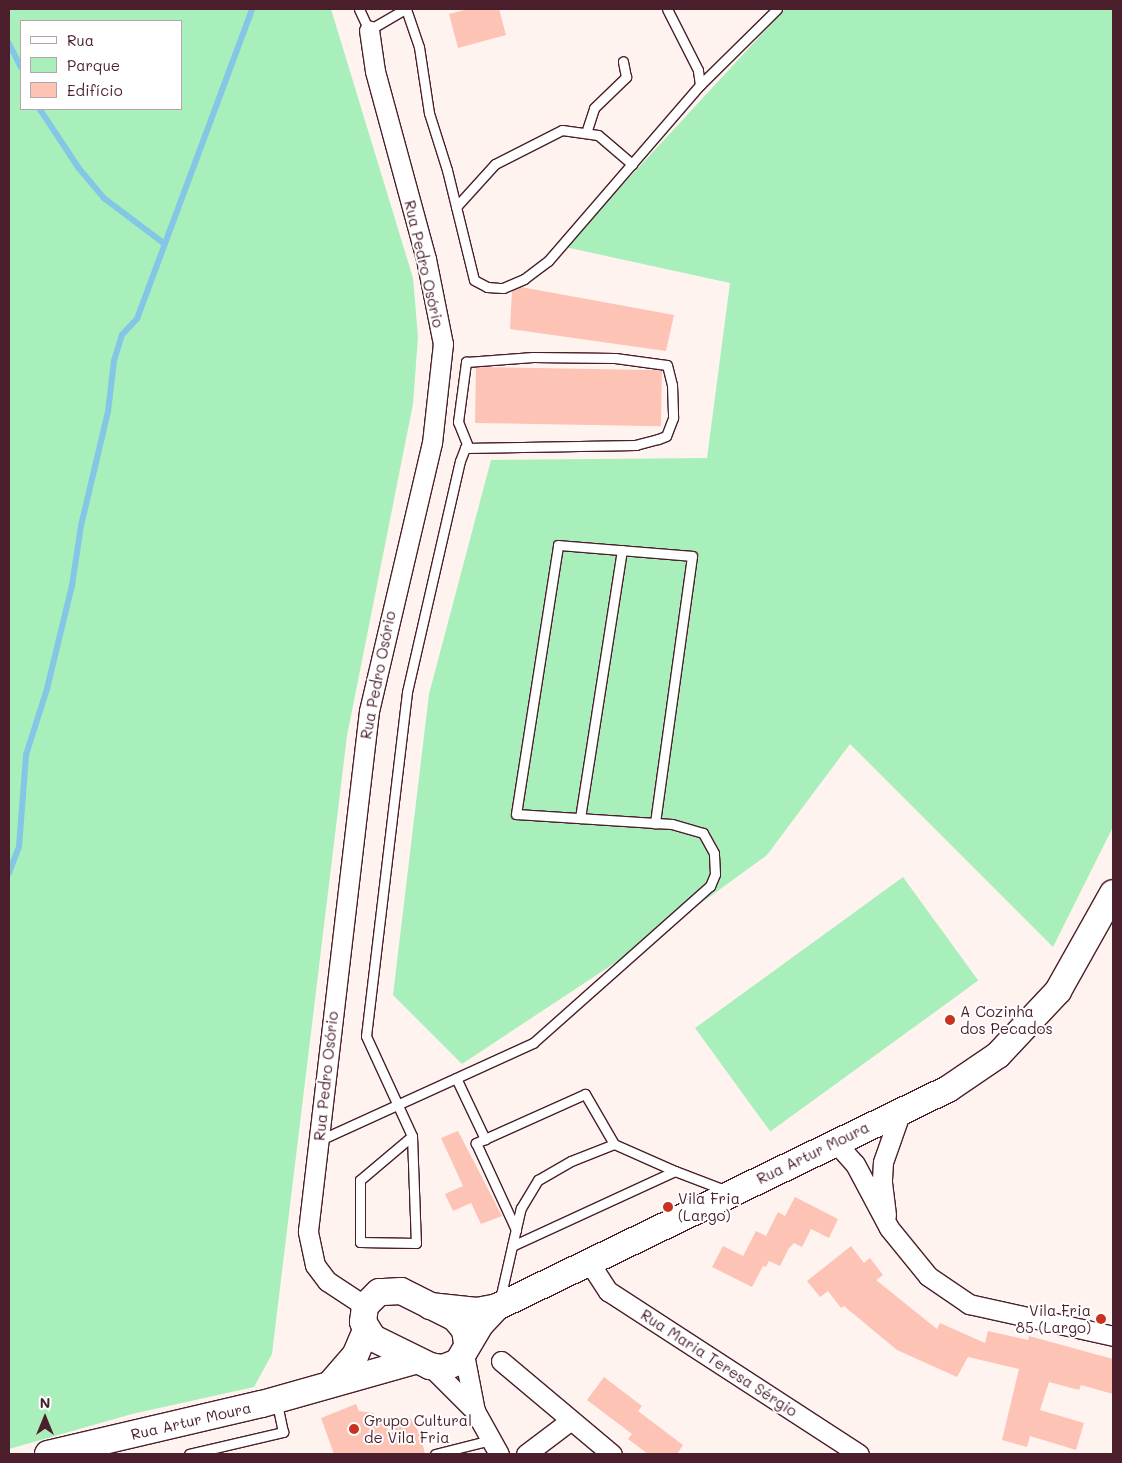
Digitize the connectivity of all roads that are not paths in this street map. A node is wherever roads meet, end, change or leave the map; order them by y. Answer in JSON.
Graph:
{"nodes":[{"id":1,"x":359,"y":9,"type":"edge"},
{"id":2,"x":405,"y":9,"type":"edge"},
{"id":3,"x":667,"y":9,"type":"edge"},
{"id":4,"x":778,"y":9,"type":"edge"},
{"id":5,"x":369,"y":30,"type":"junction"},
{"id":6,"x":623,"y":61,"type":"dead end"},
{"id":7,"x":700,"y":85,"type":"junction"},
{"id":8,"x":586,"y":133,"type":"junction"},
{"id":9,"x":632,"y":164,"type":"junction"},
{"id":10,"x":456,"y":207,"type":"junction"},
{"id":11,"x":465,"y":448,"type":"junction"},
{"id":12,"x":622,"y":550,"type":"junction"},
{"id":13,"x":580,"y":818,"type":"junction"},
{"id":14,"x":655,"y":823,"type":"junction"},
{"id":15,"x":1113,"y":893,"type":"edge"},
{"id":16,"x":456,"y":1078,"type":"junction"},
{"id":17,"x":399,"y":1102,"type":"junction"},
{"id":18,"x":901,"y":1111,"type":"junction"},
{"id":19,"x":412,"y":1136,"type":"junction"},
{"id":20,"x":485,"y":1139,"type":"junction"},
{"id":21,"x":320,"y":1140,"type":"junction"},
{"id":22,"x":836,"y":1143,"type":"junction"},
{"id":23,"x":614,"y":1144,"type":"junction"},
{"id":24,"x":675,"y":1171,"type":"junction"},
{"id":25,"x":732,"y":1193,"type":"junction"},
{"id":26,"x":888,"y":1228,"type":"junction"},
{"id":27,"x":516,"y":1230,"type":"junction"},
{"id":28,"x":512,"y":1246,"type":"junction"},
{"id":29,"x":589,"y":1262,"type":"junction"},
{"id":30,"x":430,"y":1306,"type":"junction"},
{"id":31,"x":497,"y":1307,"type":"junction"},
{"id":32,"x":366,"y":1318,"type":"junction"},
{"id":33,"x":1113,"y":1336,"type":"edge"},
{"id":34,"x":466,"y":1349,"type":"junction"},
{"id":35,"x":501,"y":1361,"type":"dead end"},
{"id":36,"x":424,"y":1363,"type":"junction"},
{"id":37,"x":332,"y":1382,"type":"junction"},
{"id":38,"x":277,"y":1400,"type":"junction"},
{"id":39,"x":475,"y":1411,"type":"junction"},
{"id":40,"x":571,"y":1420,"type":"junction"},
{"id":41,"x":495,"y":1447,"type":"edge"},
{"id":42,"x":48,"y":1454,"type":"edge"},
{"id":43,"x":189,"y":1454,"type":"edge"},
{"id":44,"x":435,"y":1454,"type":"edge"},
{"id":45,"x":526,"y":1454,"type":"edge"},
{"id":46,"x":612,"y":1454,"type":"edge"},
{"id":47,"x":859,"y":1454,"type":"edge"}],
"edges":[{"from":1,"to":5,"type":"lane"},
{"from":2,"to":5,"type":"lane"},
{"from":2,"to":10,"type":"lane"},
{"from":3,"to":7,"type":"lane"},
{"from":4,"to":7,"type":"lane"},
{"from":5,"to":21,"type":"street","name":"Rua Pedro Osório"},
{"from":6,"to":8,"type":"lane"},
{"from":7,"to":9,"type":"lane"},
{"from":8,"to":9,"type":"lane"},
{"from":8,"to":10,"type":"lane"},
{"from":9,"to":10,"type":"lane"},
{"from":11,"to":11,"type":"lane"},
{"from":11,"to":17,"type":"lane"},
{"from":12,"to":13,"type":"lane"},
{"from":12,"to":13,"type":"lane"},
{"from":12,"to":14,"type":"lane"},
{"from":13,"to":14,"type":"lane"},
{"from":14,"to":16,"type":"lane"},
{"from":15,"to":18,"type":"main road","name":"Rua Artur Moura"},
{"from":16,"to":17,"type":"lane"},
{"from":16,"to":20,"type":"lane"},
{"from":17,"to":19,"type":"lane"},
{"from":17,"to":21,"type":"lane"},
{"from":18,"to":22,"type":"main road","name":"Rua Artur Moura"},
{"from":18,"to":26,"type":"street"},
{"from":19,"to":19,"type":"lane"},
{"from":20,"to":23,"type":"lane"},
{"from":20,"to":27,"type":"lane"},
{"from":21,"to":32,"type":"street","name":"Rua Pedro Osório"},
{"from":22,"to":25,"type":"main road","name":"Rua Artur Moura"},
{"from":22,"to":26,"type":"street"},
{"from":23,"to":24,"type":"lane"},
{"from":23,"to":27,"type":"lane"},
{"from":24,"to":25,"type":"lane"},
{"from":24,"to":28,"type":"lane"},
{"from":25,"to":29,"type":"main road","name":"Rua Artur Moura"},
{"from":26,"to":33,"type":"street"},
{"from":27,"to":28,"type":"lane"},
{"from":28,"to":31,"type":"lane"},
{"from":29,"to":31,"type":"main road","name":"Rua Artur Moura"},
{"from":29,"to":47,"type":"street","name":"Rua Maria Teresa Sérgio"},
{"from":30,"to":31,"type":"main road"},
{"from":30,"to":32,"type":"main road"},
{"from":30,"to":34,"type":"main road"},
{"from":31,"to":34,"type":"main road","name":"Rua Artur Moura"},
{"from":32,"to":36,"type":"main road"},
{"from":32,"to":37,"type":"main road"},
{"from":34,"to":36,"type":"main road","name":"Rua Artur Moura"},
{"from":34,"to":39,"type":"street"},
{"from":35,"to":40,"type":"street"},
{"from":36,"to":37,"type":"main road","name":"Rua Artur Moura"},
{"from":36,"to":39,"type":"street"},
{"from":37,"to":38,"type":"main road","name":"Rua Artur Moura"},
{"from":38,"to":42,"type":"main road","name":"Rua Artur Moura"},
{"from":38,"to":43,"type":"lane"},
{"from":39,"to":41,"type":"street"},
{"from":40,"to":45,"type":"street"},
{"from":40,"to":46,"type":"street"},
{"from":41,"to":44,"type":"lane"}]}
